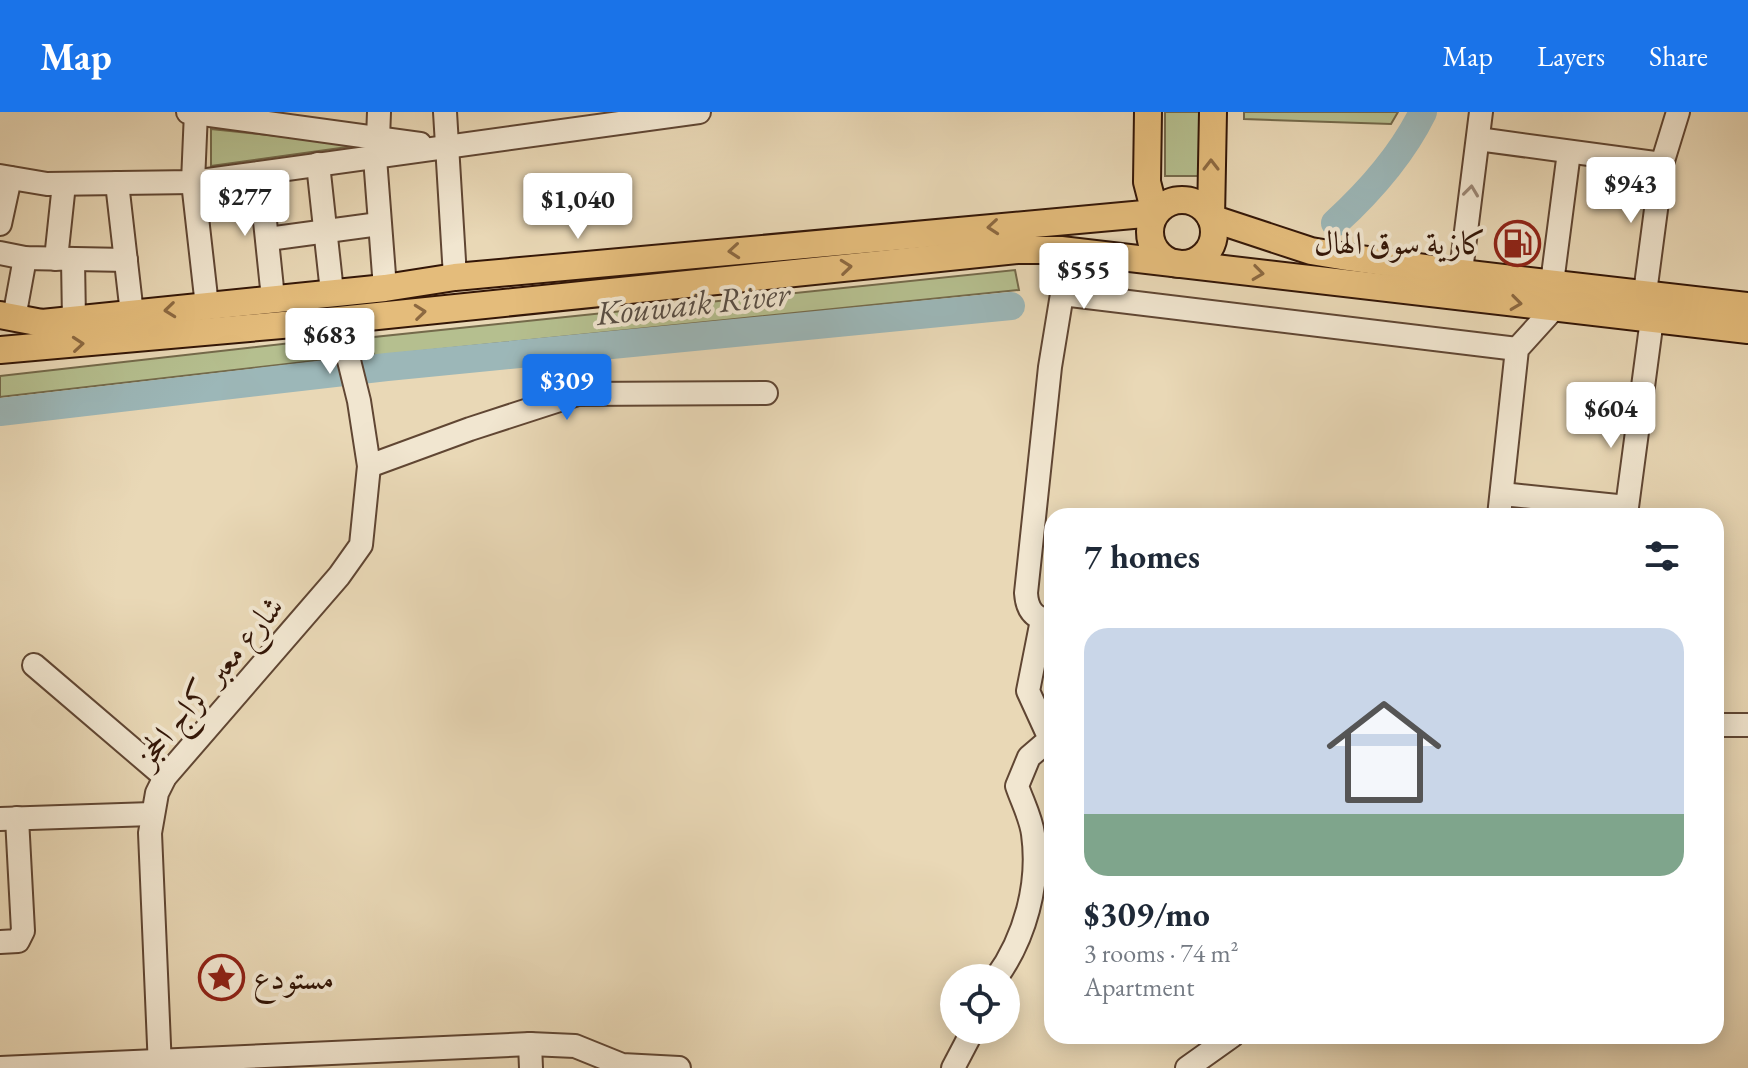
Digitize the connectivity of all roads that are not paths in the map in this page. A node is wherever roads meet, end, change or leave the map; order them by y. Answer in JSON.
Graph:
{"nodes":[{"id":1,"x":379,"y":112,"type":"edge"},
{"id":2,"x":445,"y":112,"type":"edge"},
{"id":3,"x":699,"y":112,"type":"edge"},
{"id":4,"x":1148,"y":112,"type":"edge"},
{"id":5,"x":1213,"y":112,"type":"edge"},
{"id":6,"x":1481,"y":112,"type":"edge"},
{"id":7,"x":1678,"y":112,"type":"edge"},
{"id":8,"x":193,"y":113,"type":"edge"},
{"id":9,"x":267,"y":118,"type":"edge"},
{"id":10,"x":326,"y":122,"type":"edge"},
{"id":11,"x":1478,"y":139,"type":"junction"},
{"id":12,"x":446,"y":148,"type":"junction"},
{"id":13,"x":376,"y":149,"type":"junction"},
{"id":14,"x":1569,"y":152,"type":"junction"},
{"id":15,"x":318,"y":164,"type":"junction"},
{"id":16,"x":1662,"y":164,"type":"junction"},
{"id":17,"x":260,"y":173,"type":"junction"},
{"id":18,"x":5,"y":177,"type":"edge"},
{"id":19,"x":193,"y":182,"type":"junction"},
{"id":20,"x":117,"y":183,"type":"junction"},
{"id":21,"x":64,"y":184,"type":"junction"},
{"id":22,"x":1155,"y":213,"type":"junction"},
{"id":23,"x":1211,"y":218,"type":"junction"},
{"id":24,"x":0,"y":224,"type":"edge"},
{"id":25,"x":379,"y":224,"type":"junction"},
{"id":26,"x":325,"y":232,"type":"junction"},
{"id":27,"x":268,"y":239,"type":"junction"},
{"id":28,"x":1061,"y":250,"type":"junction"},
{"id":29,"x":0,"y":253,"type":"edge"},
{"id":30,"x":25,"y":258,"type":"junction"},
{"id":31,"x":64,"y":260,"type":"junction"},
{"id":32,"x":126,"y":260,"type":"junction"},
{"id":33,"x":1180,"y":264,"type":"junction"},
{"id":34,"x":455,"y":277,"type":"junction"},
{"id":35,"x":1460,"y":285,"type":"junction"},
{"id":36,"x":385,"y":288,"type":"junction"},
{"id":37,"x":332,"y":292,"type":"junction"},
{"id":38,"x":1645,"y":293,"type":"junction"},
{"id":39,"x":1062,"y":294,"type":"junction"},
{"id":40,"x":1553,"y":295,"type":"junction"},
{"id":41,"x":273,"y":298,"type":"junction"},
{"id":42,"x":207,"y":306,"type":"junction"},
{"id":43,"x":1748,"y":306,"type":"edge"},
{"id":44,"x":132,"y":314,"type":"junction"},
{"id":45,"x":7,"y":317,"type":"edge"},
{"id":46,"x":1652,"y":319,"type":"junction"},
{"id":47,"x":74,"y":320,"type":"junction"},
{"id":48,"x":1748,"y":330,"type":"edge"},
{"id":49,"x":343,"y":331,"type":"junction"},
{"id":50,"x":1517,"y":349,"type":"junction"},
{"id":51,"x":0,"y":350,"type":"edge"},
{"id":52,"x":766,"y":393,"type":"dead end"},
{"id":53,"x":369,"y":466,"type":"junction"},
{"id":54,"x":1500,"y":505,"type":"edge"},
{"id":55,"x":1044,"y":620,"type":"edge"},
{"id":56,"x":1044,"y":632,"type":"edge"},
{"id":57,"x":34,"y":665,"type":"dead end"},
{"id":58,"x":1044,"y":724,"type":"edge"},
{"id":59,"x":1724,"y":725,"type":"edge"},
{"id":60,"x":1748,"y":725,"type":"edge"},
{"id":61,"x":1044,"y":745,"type":"edge"},
{"id":62,"x":165,"y":777,"type":"junction"},
{"id":63,"x":152,"y":814,"type":"junction"},
{"id":64,"x":9,"y":818,"type":"edge"},
{"id":65,"x":0,"y":942,"type":"edge"},
{"id":66,"x":1006,"y":964,"type":"edge"},
{"id":67,"x":530,"y":1044,"type":"junction"},
{"id":68,"x":966,"y":1044,"type":"edge"},
{"id":69,"x":1221,"y":1044,"type":"edge"},
{"id":70,"x":159,"y":1065,"type":"edge"},
{"id":71,"x":0,"y":1068,"type":"edge"},
{"id":72,"x":531,"y":1068,"type":"edge"},
{"id":73,"x":679,"y":1068,"type":"edge"},
{"id":74,"x":953,"y":1068,"type":"edge"},
{"id":75,"x":1187,"y":1068,"type":"edge"}],
"edges":[{"from":1,"to":13,"type":"street"},
{"from":2,"to":12,"type":"street"},
{"from":3,"to":12,"type":"street"},
{"from":4,"to":22,"type":"main road"},
{"from":23,"to":5,"type":"main road","one_way":true},
{"from":6,"to":11,"type":"street"},
{"from":7,"to":16,"type":"street"},
{"from":8,"to":9,"type":"street"},
{"from":8,"to":19,"type":"street"},
{"from":9,"to":10,"type":"street"},
{"from":10,"to":13,"type":"street"},
{"from":11,"to":14,"type":"street"},
{"from":35,"to":11,"type":"street","one_way":true},
{"from":12,"to":13,"type":"street"},
{"from":12,"to":34,"type":"street"},
{"from":13,"to":15,"type":"street"},
{"from":13,"to":25,"type":"street"},
{"from":14,"to":16,"type":"street"},
{"from":14,"to":40,"type":"street"},
{"from":15,"to":17,"type":"street"},
{"from":15,"to":26,"type":"street"},
{"from":16,"to":38,"type":"street"},
{"from":17,"to":19,"type":"street"},
{"from":17,"to":27,"type":"street"},
{"from":18,"to":21,"type":"street"},
{"from":18,"to":24,"type":"street"},
{"from":19,"to":20,"type":"street"},
{"from":19,"to":42,"type":"street"},
{"from":20,"to":21,"type":"street"},
{"from":20,"to":32,"type":"street"},
{"from":21,"to":31,"type":"street"},
{"from":22,"to":23,"type":"main road"},
{"from":22,"to":33,"type":"main road"},
{"from":22,"to":34,"type":"main road","one_way":true},
{"from":23,"to":33,"type":"main road"},
{"from":23,"to":35,"type":"main road"},
{"from":25,"to":26,"type":"street"},
{"from":25,"to":36,"type":"street"},
{"from":26,"to":27,"type":"street"},
{"from":26,"to":37,"type":"street"},
{"from":27,"to":41,"type":"street"},
{"from":28,"to":33,"type":"main road"},
{"from":28,"to":39,"type":"street"},
{"from":49,"to":28,"type":"main road","one_way":true},
{"from":29,"to":30,"type":"street"},
{"from":30,"to":31,"type":"street"},
{"from":30,"to":45,"type":"street"},
{"from":31,"to":32,"type":"street"},
{"from":31,"to":47,"type":"street"},
{"from":32,"to":44,"type":"street"},
{"from":33,"to":35,"type":"main road","one_way":true},
{"from":34,"to":36,"type":"main road"},
{"from":35,"to":40,"type":"main road"},
{"from":36,"to":37,"type":"main road"},
{"from":37,"to":41,"type":"main road"},
{"from":38,"to":40,"type":"main road"},
{"from":38,"to":43,"type":"main road"},
{"from":39,"to":50,"type":"street"},
{"from":39,"to":55,"type":"street"},
{"from":40,"to":46,"type":"main road"},
{"from":40,"to":50,"type":"street"},
{"from":41,"to":42,"type":"main road"},
{"from":42,"to":44,"type":"main road","one_way":true},
{"from":44,"to":47,"type":"main road"},
{"from":45,"to":47,"type":"main road"},
{"from":46,"to":48,"type":"main road"},
{"from":46,"to":54,"type":"street"},
{"from":51,"to":49,"type":"main road","one_way":true},
{"from":49,"to":53,"type":"street","name":"شارع معبر كراج الحجز"},
{"from":50,"to":54,"type":"street"},
{"from":52,"to":53,"type":"street"},
{"from":53,"to":62,"type":"street","name":"شارع معبر كراج الحجز"},
{"from":56,"to":58,"type":"street"},
{"from":57,"to":62,"type":"street"},
{"from":59,"to":60,"type":"street"},
{"from":61,"to":66,"type":"street"},
{"from":62,"to":63,"type":"street","name":"شارع معبر كراج الحجز"},
{"from":63,"to":64,"type":"street"},
{"from":63,"to":70,"type":"street","name":"شارع معبر كراج الحجز"},
{"from":64,"to":65,"type":"street"},
{"from":67,"to":70,"type":"street"},
{"from":67,"to":72,"type":"street"},
{"from":67,"to":73,"type":"street"},
{"from":68,"to":74,"type":"street"},
{"from":69,"to":75,"type":"street"},
{"from":70,"to":71,"type":"street"}]}
